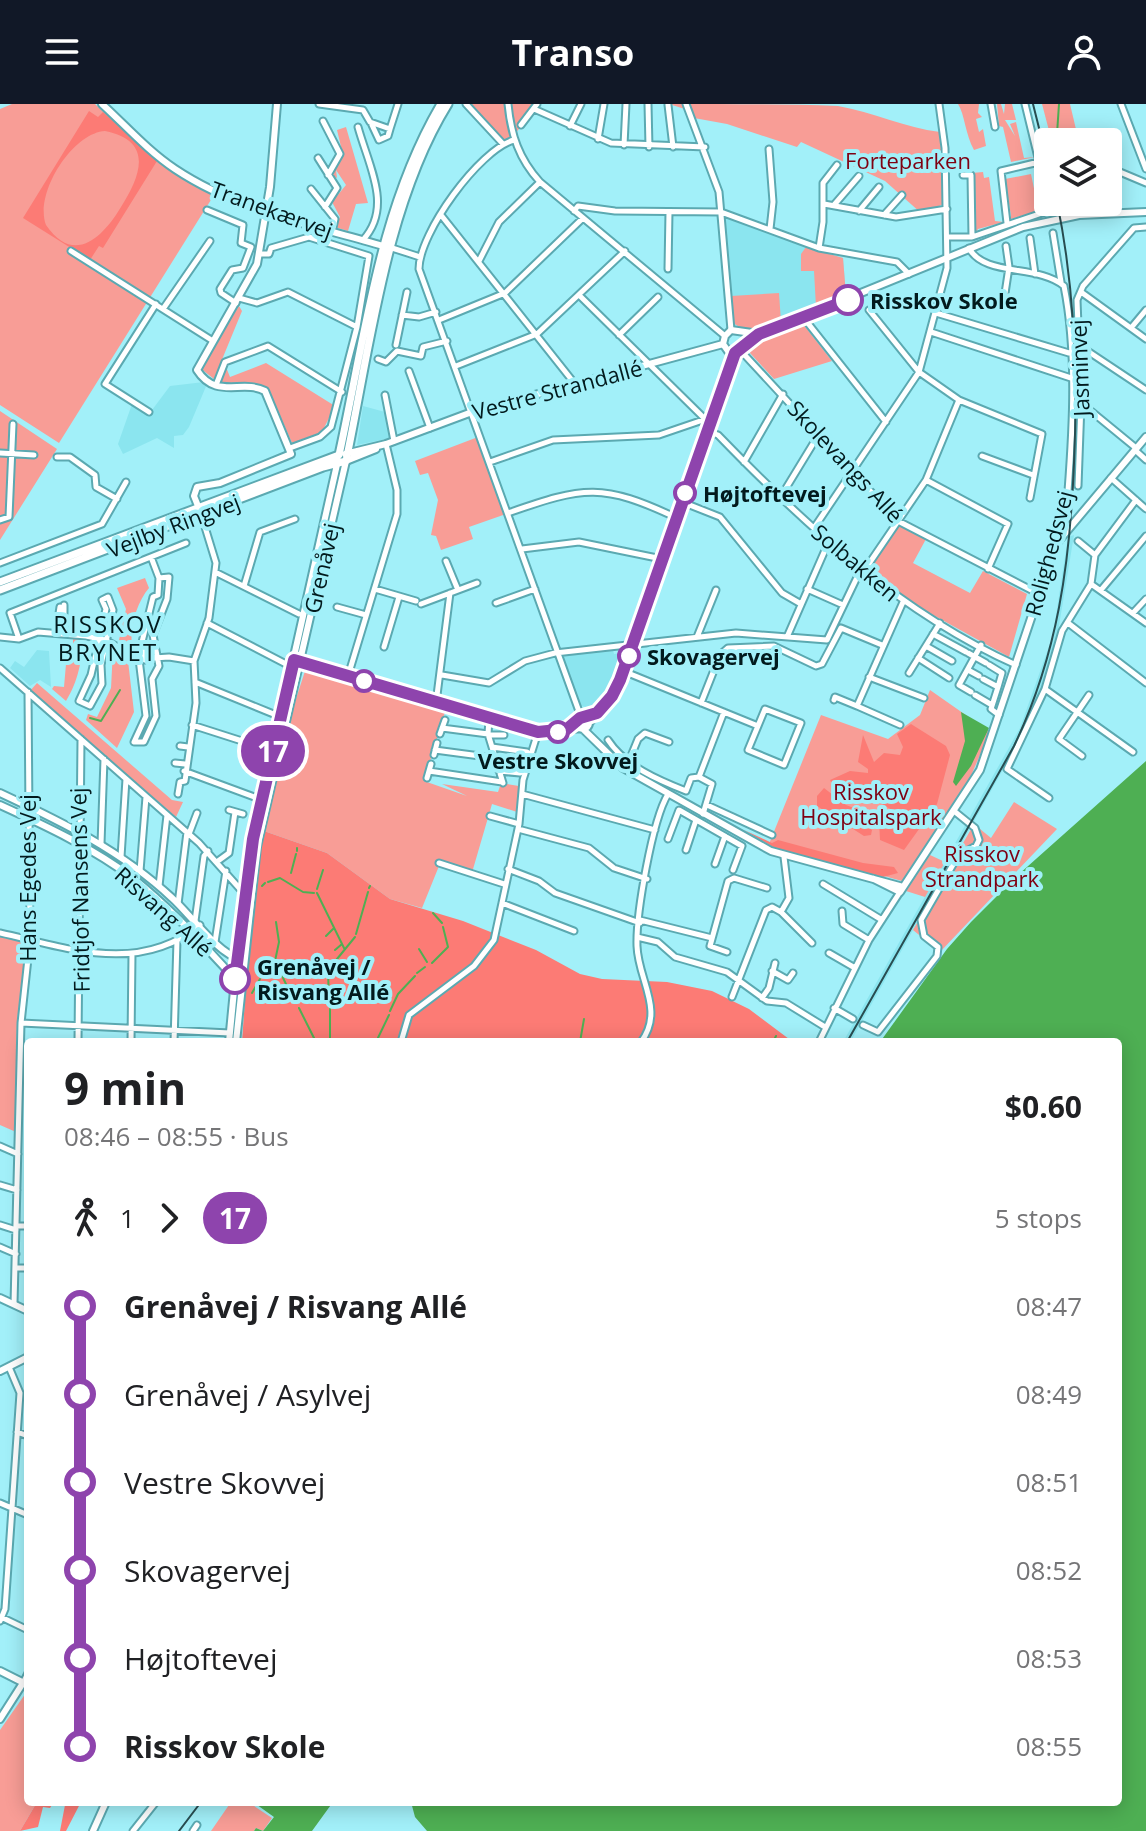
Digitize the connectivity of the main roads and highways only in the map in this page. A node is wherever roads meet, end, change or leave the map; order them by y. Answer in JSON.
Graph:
{"nodes":[{"id":1,"x":441,"y":104,"type":"edge"},
{"id":2,"x":448,"y":104,"type":"edge"},
{"id":3,"x":388,"y":247,"type":"junction"},
{"id":4,"x":342,"y":458,"type":"joint"},
{"id":5,"x":199,"y":510,"type":"junction"},
{"id":6,"x":0,"y":582,"type":"edge"},
{"id":7,"x":0,"y":590,"type":"edge"}],
"edges":[{"from":1,"to":3,"type":"main road","name":"Grenåvej"},
{"from":2,"to":3,"type":"main road","name":"Grenåvej"},
{"from":3,"to":4,"type":"main road","name":"Grenåvej"},
{"from":4,"to":5,"type":"main road","name":"Vejlby Ringvej"},
{"from":5,"to":6,"type":"main road","name":"Vejlby Ringvej"},
{"from":5,"to":7,"type":"main road","name":"Vejlby Ringvej"}]}
